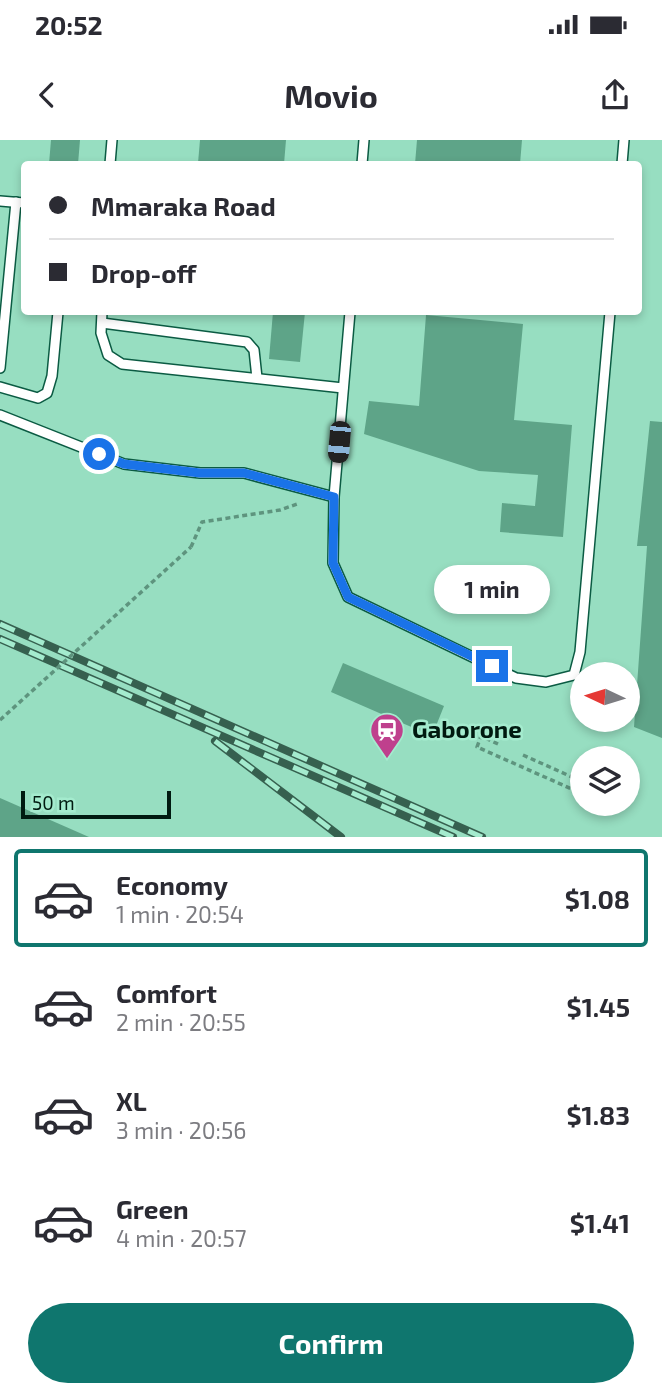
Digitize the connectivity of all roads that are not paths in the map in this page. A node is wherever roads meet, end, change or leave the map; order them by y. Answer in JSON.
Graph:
{"nodes":[{"id":1,"x":112,"y":140,"type":"edge"},
{"id":2,"x":364,"y":140,"type":"edge"},
{"id":3,"x":624,"y":140,"type":"edge"},
{"id":4,"x":110,"y":161,"type":"edge"},
{"id":5,"x":362,"y":161,"type":"edge"},
{"id":6,"x":622,"y":161,"type":"edge"},
{"id":7,"x":0,"y":201,"type":"edge"},
{"id":8,"x":20,"y":203,"type":"edge"},
{"id":9,"x":58,"y":315,"type":"edge"},
{"id":10,"x":102,"y":315,"type":"edge"},
{"id":11,"x":350,"y":315,"type":"edge"},
{"id":12,"x":610,"y":315,"type":"edge"},
{"id":13,"x":102,"y":323,"type":"junction"},
{"id":14,"x":0,"y":368,"type":"edge"},
{"id":15,"x":257,"y":379,"type":"junction"},
{"id":16,"x":0,"y":387,"type":"edge"},
{"id":17,"x":343,"y":388,"type":"junction"},
{"id":18,"x":0,"y":415,"type":"edge"},
{"id":19,"x":334,"y":497,"type":"junction"}],
"edges":[{"from":1,"to":4,"type":"lane"},
{"from":2,"to":5,"type":"lane"},
{"from":3,"to":6,"type":"lane"},
{"from":7,"to":8,"type":"lane"},
{"from":8,"to":14,"type":"lane"},
{"from":9,"to":16,"type":"lane"},
{"from":10,"to":13,"type":"lane"},
{"from":11,"to":17,"type":"lane"},
{"from":12,"to":19,"type":"lane"},
{"from":13,"to":15,"type":"lane"},
{"from":13,"to":15,"type":"lane"},
{"from":15,"to":17,"type":"lane"},
{"from":17,"to":19,"type":"lane"},
{"from":18,"to":19,"type":"lane"}]}
